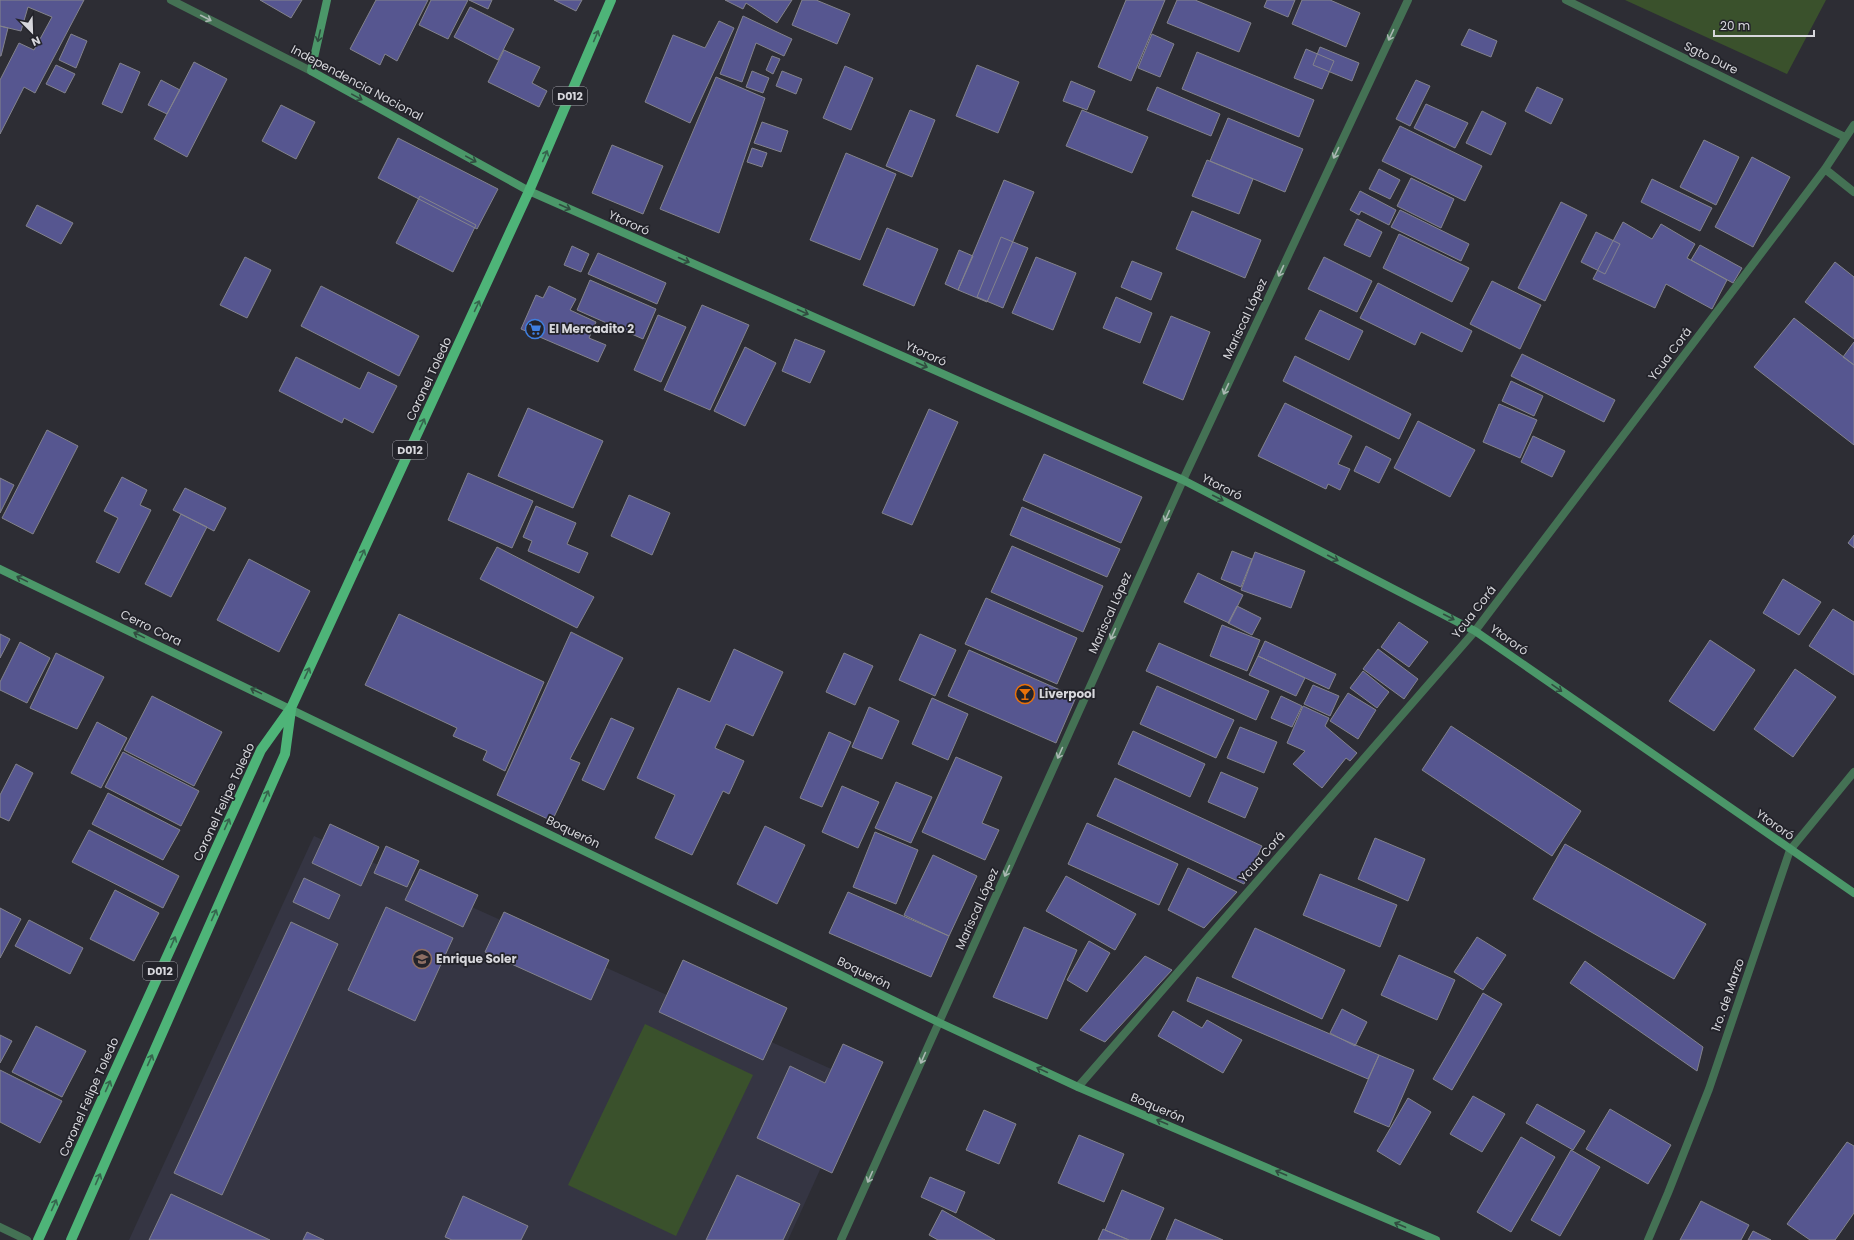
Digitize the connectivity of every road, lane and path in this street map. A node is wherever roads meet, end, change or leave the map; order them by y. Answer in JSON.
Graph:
{"nodes":[{"id":1,"x":171,"y":0,"type":"edge"},
{"id":2,"x":327,"y":0,"type":"edge"},
{"id":3,"x":611,"y":0,"type":"edge"},
{"id":4,"x":1408,"y":0,"type":"edge"},
{"id":5,"x":1566,"y":0,"type":"edge"},
{"id":6,"x":311,"y":71,"type":"junction"},
{"id":7,"x":1854,"y":125,"type":"edge"},
{"id":8,"x":1845,"y":137,"type":"junction"},
{"id":9,"x":1825,"y":169,"type":"junction"},
{"id":10,"x":529,"y":192,"type":"junction"},
{"id":11,"x":1854,"y":192,"type":"edge"},
{"id":12,"x":1183,"y":480,"type":"junction"},
{"id":13,"x":0,"y":568,"type":"edge"},
{"id":14,"x":1476,"y":631,"type":"junction"},
{"id":15,"x":291,"y":708,"type":"junction"},
{"id":16,"x":1854,"y":772,"type":"edge"},
{"id":17,"x":1790,"y":850,"type":"junction"},
{"id":18,"x":1854,"y":893,"type":"edge"},
{"id":19,"x":938,"y":1022,"type":"junction"},
{"id":20,"x":1078,"y":1087,"type":"junction"},
{"id":21,"x":0,"y":1228,"type":"edge"},
{"id":22,"x":27,"y":1240,"type":"edge"},
{"id":23,"x":38,"y":1240,"type":"edge"},
{"id":24,"x":70,"y":1240,"type":"edge"},
{"id":25,"x":841,"y":1240,"type":"edge"},
{"id":26,"x":1436,"y":1240,"type":"edge"},
{"id":27,"x":1648,"y":1240,"type":"edge"}],
"edges":[{"from":1,"to":6,"type":"street","name":"Independencia Nacional","one_way":true},
{"from":2,"to":6,"type":"street","one_way":true},
{"from":10,"to":3,"type":"main road","number":"D012","one_way":true},
{"from":4,"to":12,"type":"street","name":"Mariscal López","one_way":true},
{"from":5,"to":8,"type":"street","name":"Sgto Dure"},
{"from":6,"to":10,"type":"street","name":"Independencia Nacional","one_way":true},
{"from":7,"to":8,"type":"street","name":"Ycua Corá"},
{"from":8,"to":9,"type":"street","name":"Ycua Corá"},
{"from":9,"to":11,"type":"street"},
{"from":9,"to":14,"type":"street","name":"Ycua Corá"},
{"from":10,"to":12,"type":"street","name":"Ytororó","one_way":true},
{"from":15,"to":10,"type":"main road","name":"Coronel Toledo","number":"D012","one_way":true},
{"from":12,"to":14,"type":"street","name":"Ytororó","one_way":true},
{"from":12,"to":19,"type":"street","name":"Mariscal López","one_way":true},
{"from":15,"to":13,"type":"street","name":"Cerro Cora","one_way":true},
{"from":14,"to":17,"type":"street","name":"Ytororó","one_way":true},
{"from":14,"to":20,"type":"street","name":"Ycua Corá"},
{"from":15,"to":19,"type":"street","name":"Boquerón"},
{"from":23,"to":15,"type":"main road","name":"Coronel Felipe Toledo","number":"D012","one_way":true},
{"from":24,"to":15,"type":"main road","number":"D012","one_way":true},
{"from":16,"to":17,"type":"street","name":"1ro. de Marzo"},
{"from":17,"to":18,"type":"street","name":"Ytororó"},
{"from":17,"to":27,"type":"street","name":"1ro. de Marzo"},
{"from":20,"to":19,"type":"street","name":"Boquerón","one_way":true},
{"from":19,"to":25,"type":"street","name":"Mariscal López","one_way":true},
{"from":26,"to":20,"type":"street","name":"Boquerón","one_way":true},
{"from":21,"to":22,"type":"street"}]}
